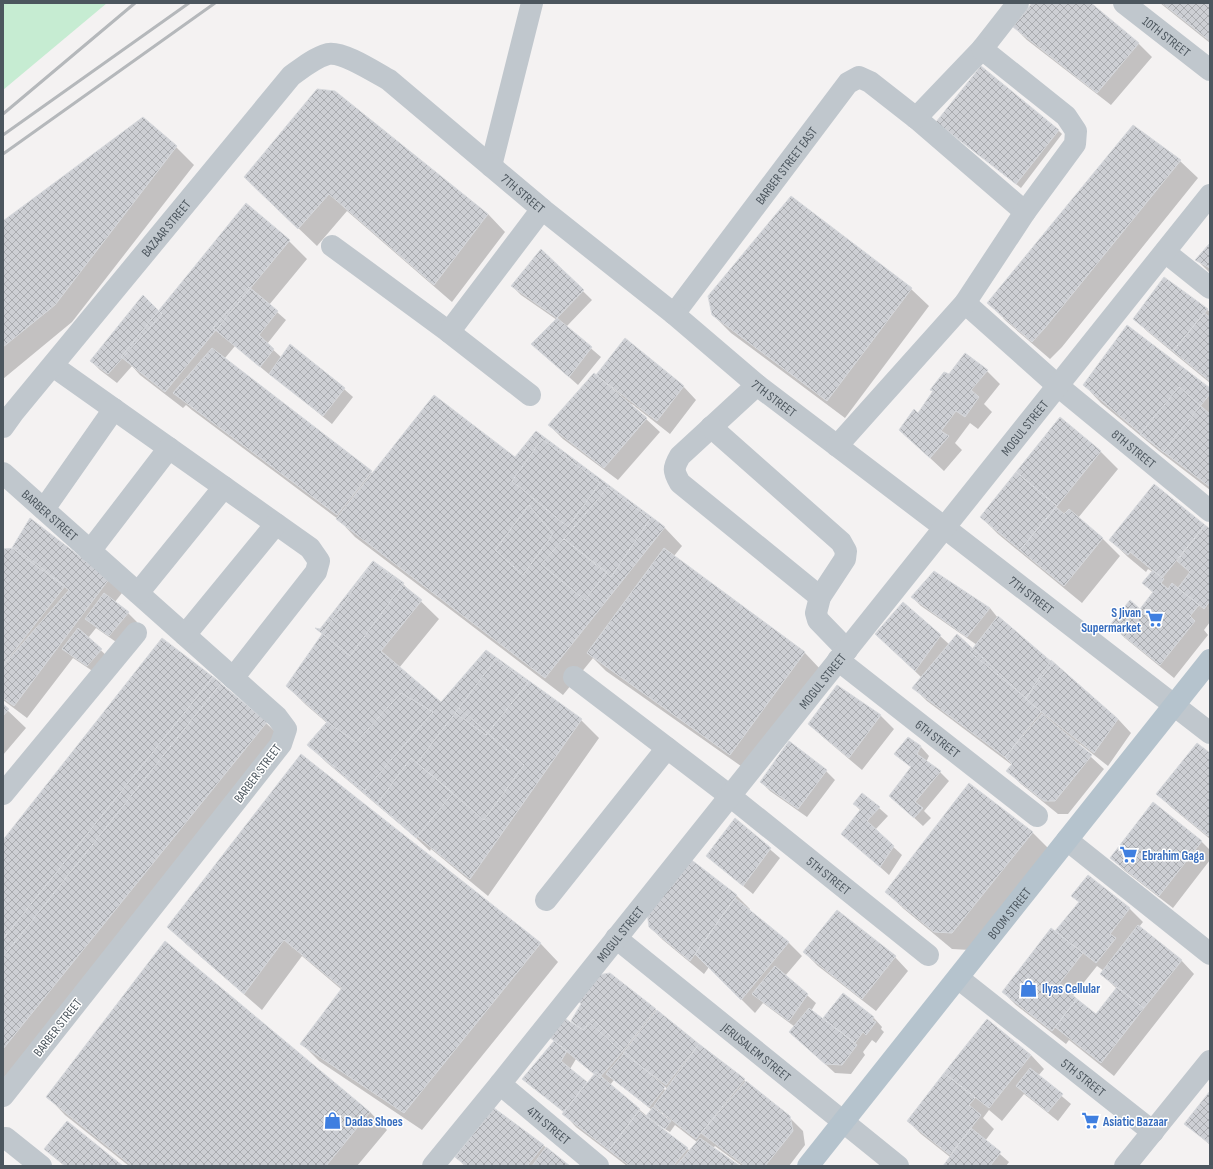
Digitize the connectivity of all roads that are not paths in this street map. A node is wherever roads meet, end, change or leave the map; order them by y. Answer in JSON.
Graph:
{"nodes":[{"id":1,"x":532,"y":3,"type":"edge"},
{"id":2,"x":1018,"y":3,"type":"edge"},
{"id":3,"x":1124,"y":3,"type":"edge"},
{"id":4,"x":982,"y":49,"type":"junction"},
{"id":5,"x":345,"y":57,"type":"joint"},
{"id":6,"x":1210,"y":70,"type":"edge"},
{"id":7,"x":916,"y":118,"type":"junction"},
{"id":8,"x":491,"y":166,"type":"junction"},
{"id":9,"x":1210,"y":195,"type":"edge"},
{"id":10,"x":542,"y":209,"type":"junction"},
{"id":11,"x":1025,"y":212,"type":"junction"},
{"id":12,"x":332,"y":246,"type":"dead end"},
{"id":13,"x":1165,"y":252,"type":"junction"},
{"id":14,"x":1210,"y":288,"type":"edge"},
{"id":15,"x":965,"y":303,"type":"junction"},
{"id":16,"x":674,"y":314,"type":"junction"},
{"id":17,"x":449,"y":332,"type":"junction"},
{"id":18,"x":53,"y":366,"type":"junction"},
{"id":19,"x":756,"y":385,"type":"junction"},
{"id":20,"x":1058,"y":386,"type":"junction"},
{"id":21,"x":530,"y":395,"type":"dead end"},
{"id":22,"x":114,"y":409,"type":"junction"},
{"id":23,"x":3,"y":427,"type":"edge"},
{"id":24,"x":711,"y":428,"type":"junction"},
{"id":25,"x":837,"y":446,"type":"junction"},
{"id":26,"x":169,"y":448,"type":"junction"},
{"id":27,"x":3,"y":473,"type":"edge"},
{"id":28,"x":224,"y":487,"type":"junction"},
{"id":29,"x":44,"y":509,"type":"junction"},
{"id":30,"x":1210,"y":511,"type":"edge"},
{"id":31,"x":276,"y":524,"type":"junction"},
{"id":32,"x":945,"y":528,"type":"junction"},
{"id":33,"x":90,"y":550,"type":"junction"},
{"id":34,"x":138,"y":593,"type":"junction"},
{"id":35,"x":820,"y":597,"type":"junction"},
{"id":36,"x":136,"y":633,"type":"dead end"},
{"id":37,"x":185,"y":635,"type":"junction"},
{"id":38,"x":842,"y":655,"type":"junction"},
{"id":39,"x":1210,"y":660,"type":"edge"},
{"id":40,"x":574,"y":676,"type":"dead end"},
{"id":41,"x":233,"y":678,"type":"junction"},
{"id":42,"x":1174,"y":705,"type":"junction"},
{"id":43,"x":1210,"y":733,"type":"edge"},
{"id":44,"x":667,"y":748,"type":"junction"},
{"id":45,"x":3,"y":794,"type":"edge"},
{"id":46,"x":730,"y":796,"type":"junction"},
{"id":47,"x":1037,"y":816,"type":"dead end"},
{"id":48,"x":1067,"y":840,"type":"junction"},
{"id":49,"x":546,"y":900,"type":"dead end"},
{"id":50,"x":616,"y":938,"type":"junction"},
{"id":51,"x":1210,"y":954,"type":"edge"},
{"id":52,"x":928,"y":955,"type":"dead end"},
{"id":53,"x":958,"y":978,"type":"junction"},
{"id":54,"x":1210,"y":1061,"type":"edge"},
{"id":55,"x":500,"y":1084,"type":"junction"},
{"id":56,"x":3,"y":1096,"type":"edge"},
{"id":57,"x":843,"y":1121,"type":"junction"},
{"id":58,"x":1152,"y":1132,"type":"junction"},
{"id":59,"x":4,"y":1137,"type":"edge"},
{"id":60,"x":41,"y":1166,"type":"edge"},
{"id":61,"x":433,"y":1166,"type":"edge"},
{"id":62,"x":598,"y":1166,"type":"edge"},
{"id":63,"x":808,"y":1166,"type":"edge"},
{"id":64,"x":898,"y":1166,"type":"edge"},
{"id":65,"x":1125,"y":1166,"type":"edge"}],
"edges":[{"from":1,"to":8,"type":"street"},
{"from":2,"to":4,"type":"street"},
{"from":3,"to":6,"type":"street","name":"10TH STREET"},
{"from":4,"to":7,"type":"street"},
{"from":4,"to":11,"type":"street"},
{"from":5,"to":8,"type":"street","name":"7TH STREET"},
{"from":5,"to":18,"type":"street","name":"BAZAAR STREET"},
{"from":7,"to":11,"type":"street"},
{"from":7,"to":16,"type":"street","name":"BARBER STREET EAST"},
{"from":8,"to":10,"type":"street","name":"7TH STREET"},
{"from":9,"to":13,"type":"street","name":"MOGUL STREET"},
{"from":10,"to":16,"type":"street","name":"7TH STREET"},
{"from":10,"to":17,"type":"street"},
{"from":11,"to":15,"type":"street"},
{"from":12,"to":17,"type":"street"},
{"from":13,"to":14,"type":"street"},
{"from":13,"to":20,"type":"street","name":"MOGUL STREET"},
{"from":15,"to":20,"type":"street","name":"8TH STREET"},
{"from":15,"to":25,"type":"street"},
{"from":16,"to":19,"type":"street","name":"7TH STREET"},
{"from":17,"to":21,"type":"street"},
{"from":18,"to":22,"type":"street"},
{"from":18,"to":23,"type":"street","name":"BAZAAR STREET"},
{"from":19,"to":24,"type":"street"},
{"from":19,"to":25,"type":"street","name":"7TH STREET"},
{"from":20,"to":30,"type":"street","name":"8TH STREET"},
{"from":20,"to":32,"type":"street","name":"MOGUL STREET"},
{"from":22,"to":26,"type":"street"},
{"from":22,"to":29,"type":"street"},
{"from":24,"to":35,"type":"street"},
{"from":24,"to":35,"type":"street"},
{"from":25,"to":32,"type":"street","name":"7TH STREET"},
{"from":26,"to":28,"type":"street"},
{"from":26,"to":33,"type":"street"},
{"from":27,"to":29,"type":"street","name":"BARBER STREET"},
{"from":28,"to":31,"type":"street"},
{"from":28,"to":34,"type":"street"},
{"from":29,"to":33,"type":"street","name":"BARBER STREET"},
{"from":31,"to":37,"type":"street"},
{"from":31,"to":41,"type":"street"},
{"from":32,"to":38,"type":"street","name":"MOGUL STREET"},
{"from":32,"to":42,"type":"street","name":"7TH STREET"},
{"from":33,"to":34,"type":"street","name":"BARBER STREET"},
{"from":34,"to":37,"type":"street","name":"BARBER STREET"},
{"from":35,"to":38,"type":"street","name":"6TH STREET"},
{"from":36,"to":45,"type":"street"},
{"from":37,"to":41,"type":"street","name":"BARBER STREET"},
{"from":38,"to":46,"type":"street","name":"MOGUL STREET"},
{"from":38,"to":47,"type":"street","name":"6TH STREET"},
{"from":39,"to":42,"type":"main road","name":"BOOM STREET"},
{"from":40,"to":44,"type":"street","name":"5TH STREET"},
{"from":41,"to":56,"type":"street","name":"BARBER STREET"},
{"from":42,"to":43,"type":"street","name":"7TH STREET"},
{"from":42,"to":48,"type":"main road","name":"BOOM STREET"},
{"from":44,"to":46,"type":"street","name":"5TH STREET"},
{"from":44,"to":49,"type":"street"},
{"from":46,"to":50,"type":"street","name":"MOGUL STREET"},
{"from":46,"to":52,"type":"street","name":"5TH STREET"},
{"from":48,"to":51,"type":"street"},
{"from":48,"to":53,"type":"main road","name":"BOOM STREET"},
{"from":50,"to":55,"type":"street","name":"MOGUL STREET"},
{"from":50,"to":57,"type":"street","name":"JERUSALEM STREET"},
{"from":53,"to":57,"type":"main road","name":"BOOM STREET"},
{"from":53,"to":58,"type":"street","name":"5TH STREET"},
{"from":54,"to":58,"type":"street"},
{"from":55,"to":61,"type":"street","name":"MOGUL STREET"},
{"from":55,"to":62,"type":"street","name":"4TH STREET"},
{"from":57,"to":63,"type":"main road","name":"BOOM STREET"},
{"from":57,"to":64,"type":"street","name":"JERUSALEM STREET"},
{"from":58,"to":65,"type":"street"},
{"from":59,"to":60,"type":"street"}]}
